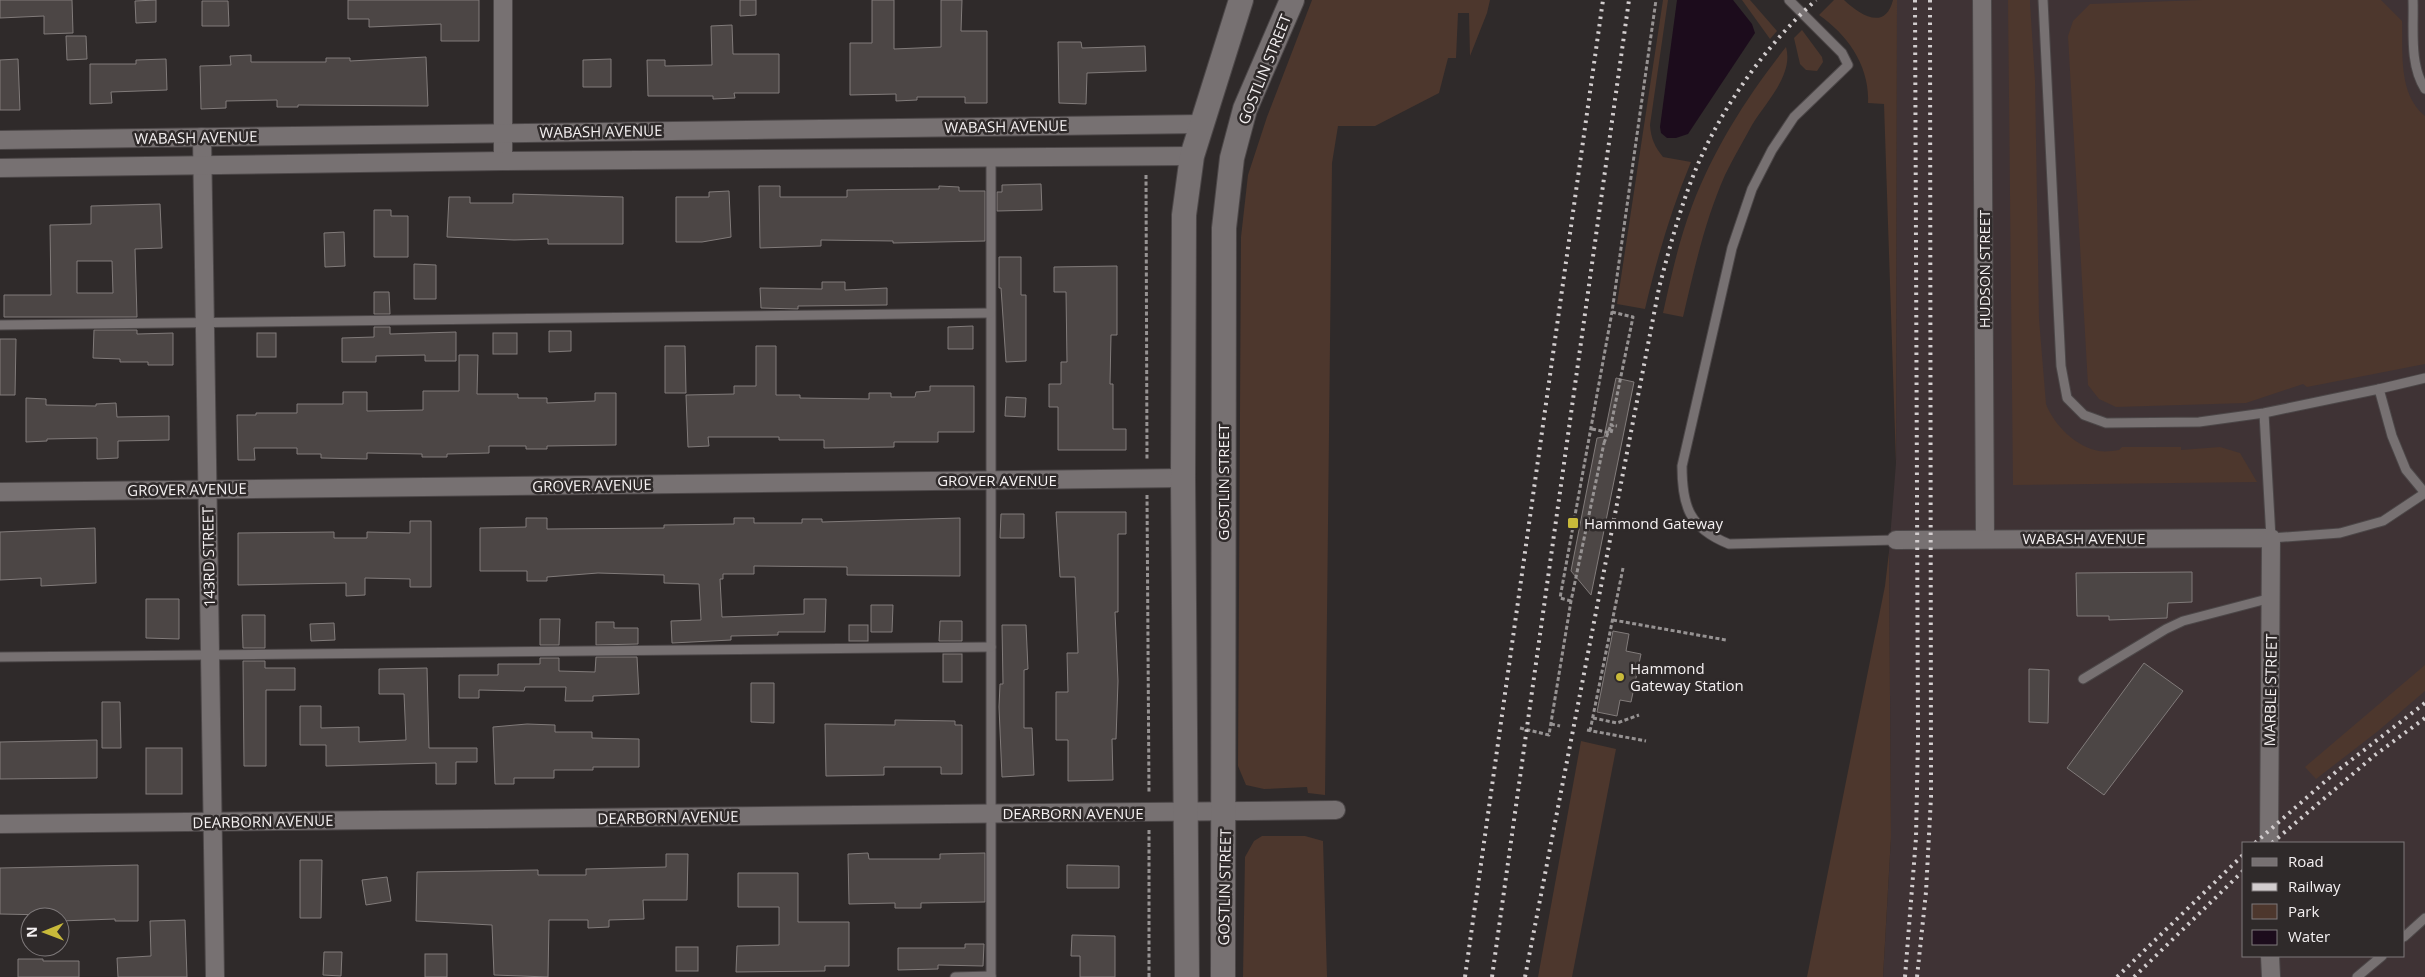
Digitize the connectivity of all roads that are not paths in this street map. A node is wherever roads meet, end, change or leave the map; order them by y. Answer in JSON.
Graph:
{"nodes":[{"id":1,"x":502,"y":0,"type":"edge"},
{"id":2,"x":1241,"y":0,"type":"edge"},
{"id":3,"x":1292,"y":0,"type":"edge"},
{"id":4,"x":1789,"y":0,"type":"edge"},
{"id":5,"x":1982,"y":0,"type":"edge"},
{"id":6,"x":2043,"y":0,"type":"edge"},
{"id":7,"x":2413,"y":0,"type":"edge"},
{"id":8,"x":2425,"y":89,"type":"edge"},
{"id":9,"x":1201,"y":124,"type":"junction"},
{"id":10,"x":503,"y":133,"type":"junction"},
{"id":11,"x":202,"y":137,"type":"junction"},
{"id":12,"x":0,"y":140,"type":"edge"},
{"id":13,"x":1192,"y":156,"type":"junction"},
{"id":14,"x":991,"y":158,"type":"junction"},
{"id":15,"x":503,"y":162,"type":"junction"},
{"id":16,"x":202,"y":167,"type":"junction"},
{"id":17,"x":0,"y":168,"type":"edge"},
{"id":18,"x":990,"y":313,"type":"junction"},
{"id":19,"x":205,"y":322,"type":"junction"},
{"id":20,"x":0,"y":325,"type":"edge"},
{"id":21,"x":2425,"y":378,"type":"edge"},
{"id":22,"x":2379,"y":390,"type":"junction"},
{"id":23,"x":2264,"y":413,"type":"junction"},
{"id":24,"x":1183,"y":478,"type":"junction"},
{"id":25,"x":991,"y":480,"type":"junction"},
{"id":26,"x":207,"y":489,"type":"junction"},
{"id":27,"x":0,"y":492,"type":"edge"},
{"id":28,"x":1985,"y":538,"type":"junction"},
{"id":29,"x":2271,"y":538,"type":"junction"},
{"id":30,"x":1896,"y":540,"type":"joint"},
{"id":31,"x":2272,"y":598,"type":"junction"},
{"id":32,"x":991,"y":647,"type":"junction"},
{"id":33,"x":210,"y":655,"type":"junction"},
{"id":34,"x":0,"y":658,"type":"edge"},
{"id":35,"x":2084,"y":679,"type":"dead end"},
{"id":36,"x":1336,"y":810,"type":"dead end"},
{"id":37,"x":1185,"y":812,"type":"junction"},
{"id":38,"x":1225,"y":812,"type":"junction"},
{"id":39,"x":991,"y":813,"type":"junction"},
{"id":40,"x":212,"y":822,"type":"junction"},
{"id":41,"x":0,"y":824,"type":"edge"},
{"id":42,"x":2269,"y":842,"type":"edge"},
{"id":43,"x":2425,"y":918,"type":"edge"},
{"id":44,"x":2405,"y":936,"type":"edge"},
{"id":45,"x":2270,"y":957,"type":"edge"},
{"id":46,"x":2381,"y":957,"type":"edge"},
{"id":47,"x":215,"y":977,"type":"edge"},
{"id":48,"x":954,"y":977,"type":"edge"},
{"id":49,"x":991,"y":977,"type":"edge"},
{"id":50,"x":1187,"y":977,"type":"edge"},
{"id":51,"x":1223,"y":977,"type":"edge"},
{"id":52,"x":2271,"y":977,"type":"edge"},
{"id":53,"x":2357,"y":977,"type":"edge"}],
"edges":[{"from":1,"to":10,"type":"street"},
{"from":2,"to":9,"type":"main road"},
{"from":3,"to":38,"type":"main road","name":"GOSTLIN STREET"},
{"from":4,"to":30,"type":"lane"},
{"from":5,"to":28,"type":"street","name":"HUDSON STREET"},
{"from":6,"to":23,"type":"lane"},
{"from":7,"to":8,"type":"lane"},
{"from":9,"to":10,"type":"street","name":"WABASH AVENUE"},
{"from":9,"to":13,"type":"main road"},
{"from":10,"to":11,"type":"street","name":"WABASH AVENUE"},
{"from":10,"to":15,"type":"street"},
{"from":11,"to":12,"type":"street","name":"WABASH AVENUE"},
{"from":11,"to":16,"type":"street","name":"143RD STREET"},
{"from":13,"to":14,"type":"street","name":"WABASH AVENUE"},
{"from":13,"to":24,"type":"main road"},
{"from":14,"to":15,"type":"street","name":"WABASH AVENUE"},
{"from":14,"to":18,"type":"lane"},
{"from":15,"to":16,"type":"street","name":"WABASH AVENUE"},
{"from":16,"to":17,"type":"street","name":"WABASH AVENUE"},
{"from":16,"to":19,"type":"street","name":"143RD STREET"},
{"from":18,"to":19,"type":"lane"},
{"from":18,"to":25,"type":"lane"},
{"from":19,"to":20,"type":"lane"},
{"from":19,"to":26,"type":"street","name":"143RD STREET"},
{"from":21,"to":22,"type":"lane"},
{"from":22,"to":23,"type":"lane"},
{"from":22,"to":29,"type":"lane"},
{"from":23,"to":29,"type":"lane"},
{"from":24,"to":25,"type":"street","name":"GROVER AVENUE"},
{"from":24,"to":37,"type":"main road"},
{"from":25,"to":26,"type":"street","name":"GROVER AVENUE"},
{"from":25,"to":32,"type":"lane"},
{"from":26,"to":27,"type":"street","name":"GROVER AVENUE"},
{"from":26,"to":33,"type":"street","name":"143RD STREET"},
{"from":28,"to":29,"type":"street","name":"WABASH AVENUE"},
{"from":28,"to":30,"type":"street","name":"WABASH AVENUE"},
{"from":29,"to":31,"type":"street","name":"MARBLE STREET"},
{"from":31,"to":35,"type":"lane"},
{"from":31,"to":42,"type":"street","name":"MARBLE STREET"},
{"from":32,"to":33,"type":"lane"},
{"from":32,"to":39,"type":"lane"},
{"from":33,"to":34,"type":"lane"},
{"from":33,"to":40,"type":"street","name":"143RD STREET"},
{"from":36,"to":38,"type":"street","name":"DEARBORN AVENUE"},
{"from":37,"to":38,"type":"street","name":"DEARBORN AVENUE"},
{"from":37,"to":39,"type":"street","name":"DEARBORN AVENUE"},
{"from":37,"to":50,"type":"main road"},
{"from":38,"to":51,"type":"main road","name":"GOSTLIN STREET"},
{"from":39,"to":40,"type":"street","name":"DEARBORN AVENUE"},
{"from":39,"to":49,"type":"lane"},
{"from":40,"to":41,"type":"street","name":"DEARBORN AVENUE"},
{"from":40,"to":47,"type":"street","name":"143RD STREET"},
{"from":43,"to":44,"type":"lane"},
{"from":45,"to":52,"type":"street"},
{"from":46,"to":53,"type":"lane"},
{"from":48,"to":49,"type":"lane"}]}
